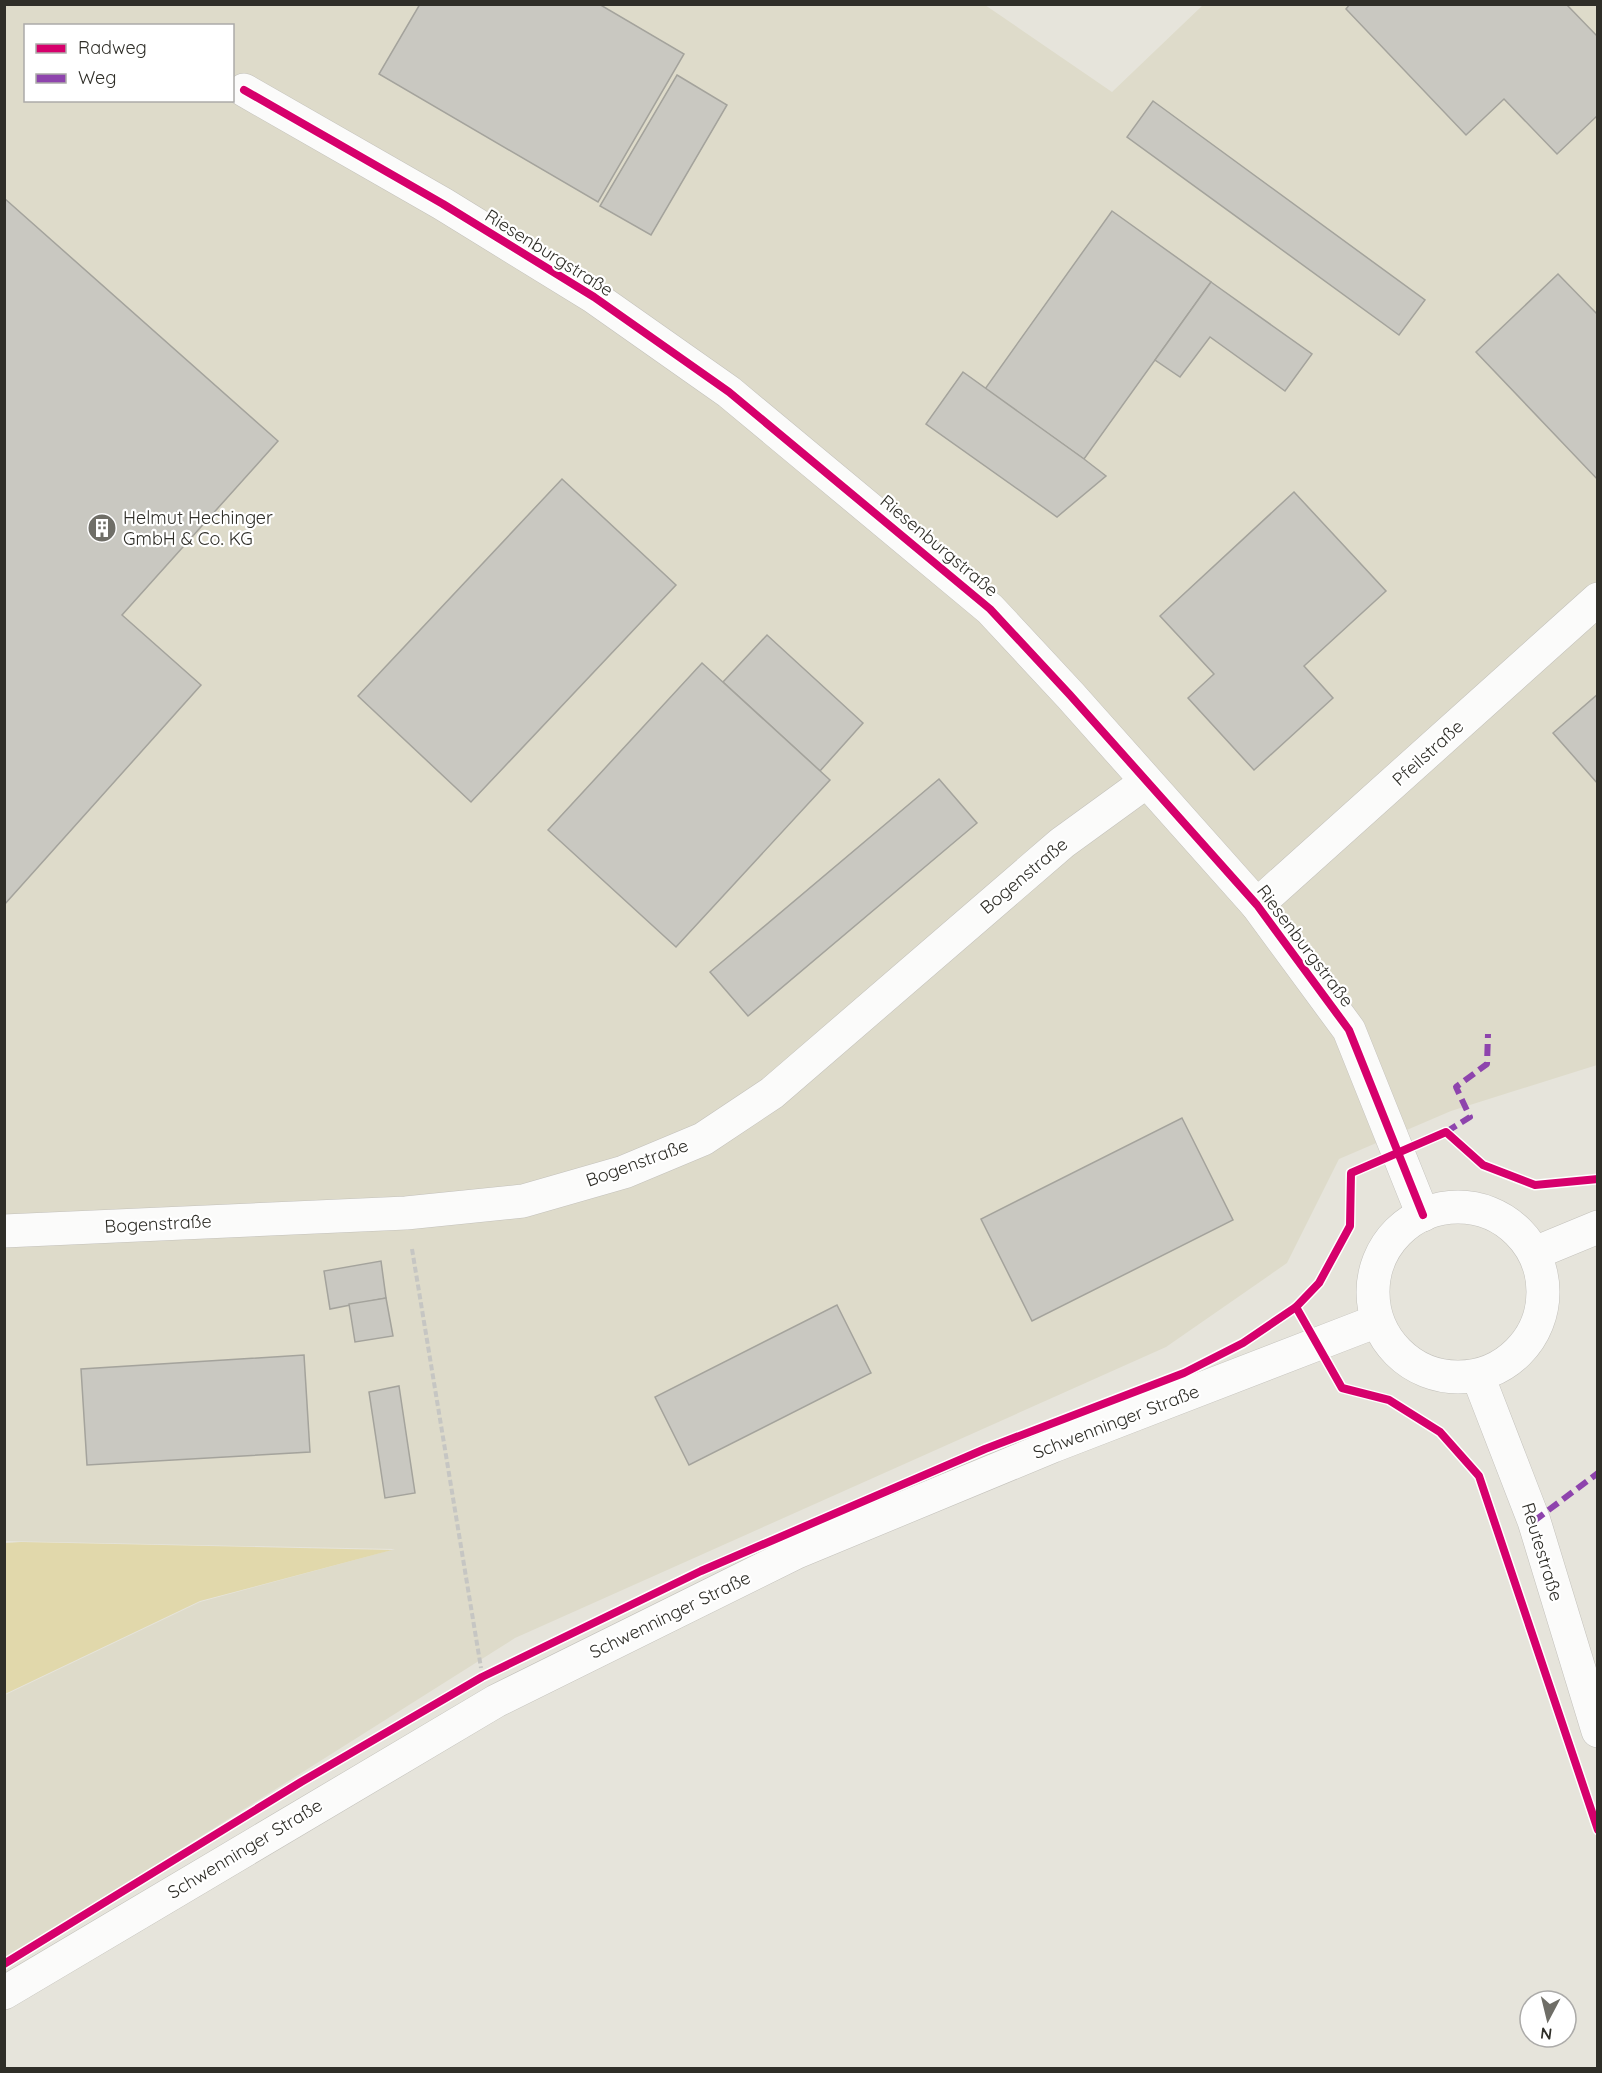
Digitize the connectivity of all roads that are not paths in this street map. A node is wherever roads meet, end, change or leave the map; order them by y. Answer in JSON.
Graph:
{"nodes":[{"id":1,"x":244,"y":90,"type":"dead end"},
{"id":2,"x":1598,"y":599,"type":"edge"},
{"id":3,"x":1146,"y":782,"type":"junction"},
{"id":4,"x":1257,"y":905,"type":"junction"},
{"id":5,"x":1423,"y":1215,"type":"junction"},
{"id":6,"x":1598,"y":1227,"type":"edge"},
{"id":7,"x":4,"y":1231,"type":"edge"},
{"id":8,"x":1535,"y":1253,"type":"junction"},
{"id":9,"x":1377,"y":1321,"type":"junction"},
{"id":10,"x":1478,"y":1376,"type":"junction"},
{"id":11,"x":1598,"y":1731,"type":"edge"},
{"id":12,"x":4,"y":1993,"type":"edge"}],
"edges":[{"from":1,"to":3,"type":"street","name":"Riesenburgstraße"},
{"from":2,"to":4,"type":"street","name":"Pfeilstraße"},
{"from":3,"to":4,"type":"street","name":"Riesenburgstraße"},
{"from":3,"to":7,"type":"street","name":"Bogenstraße"},
{"from":4,"to":5,"type":"street","name":"Riesenburgstraße"},
{"from":5,"to":8,"type":"street"},
{"from":5,"to":9,"type":"street"},
{"from":6,"to":8,"type":"street"},
{"from":8,"to":10,"type":"street"},
{"from":9,"to":10,"type":"street"},
{"from":9,"to":12,"type":"street","name":"Schwenninger Straße"},
{"from":10,"to":11,"type":"street","name":"Reutestraße"}]}
